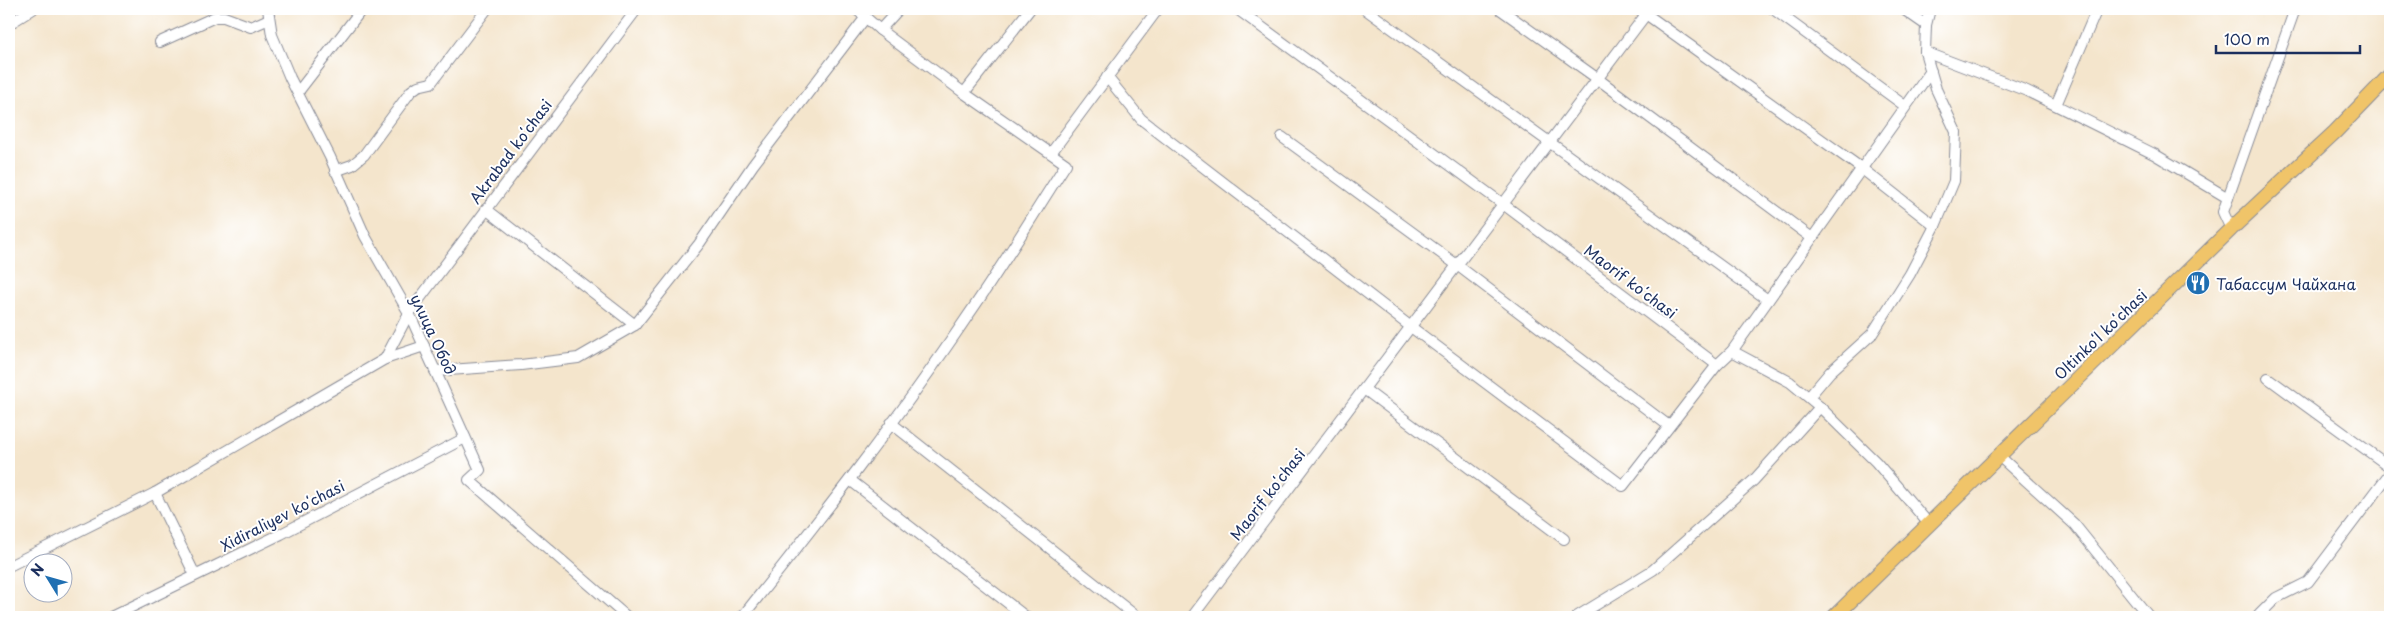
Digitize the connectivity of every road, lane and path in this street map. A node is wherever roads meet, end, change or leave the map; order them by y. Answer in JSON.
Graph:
{"nodes":[{"id":1,"x":33,"y":9,"type":"edge"},
{"id":2,"x":362,"y":9,"type":"edge"},
{"id":3,"x":487,"y":9,"type":"edge"},
{"id":4,"x":637,"y":9,"type":"edge"},
{"id":5,"x":856,"y":9,"type":"edge"},
{"id":6,"x":899,"y":9,"type":"edge"},
{"id":7,"x":1030,"y":9,"type":"edge"},
{"id":8,"x":1158,"y":9,"type":"edge"},
{"id":9,"x":1237,"y":9,"type":"edge"},
{"id":10,"x":1365,"y":9,"type":"edge"},
{"id":11,"x":1500,"y":9,"type":"edge"},
{"id":12,"x":1773,"y":9,"type":"edge"},
{"id":13,"x":1903,"y":9,"type":"edge"},
{"id":14,"x":1930,"y":9,"type":"edge"},
{"id":15,"x":2097,"y":9,"type":"edge"},
{"id":16,"x":2295,"y":9,"type":"edge"},
{"id":17,"x":1645,"y":10,"type":"edge"},
{"id":18,"x":269,"y":14,"type":"edge"},
{"id":19,"x":866,"y":17,"type":"junction"},
{"id":20,"x":9,"y":24,"type":"edge"},
{"id":21,"x":1926,"y":25,"type":"junction"},
{"id":22,"x":880,"y":30,"type":"junction"},
{"id":23,"x":160,"y":42,"type":"dead end"},
{"id":24,"x":1925,"y":52,"type":"junction"},
{"id":25,"x":1930,"y":71,"type":"junction"},
{"id":26,"x":2390,"y":75,"type":"edge"},
{"id":27,"x":1108,"y":77,"type":"junction"},
{"id":28,"x":1598,"y":79,"type":"junction"},
{"id":29,"x":298,"y":92,"type":"junction"},
{"id":30,"x":964,"y":93,"type":"junction"},
{"id":31,"x":2056,"y":105,"type":"junction"},
{"id":32,"x":1905,"y":106,"type":"junction"},
{"id":33,"x":1282,"y":137,"type":"dead end"},
{"id":34,"x":1550,"y":143,"type":"junction"},
{"id":35,"x":1052,"y":153,"type":"junction"},
{"id":36,"x":1861,"y":168,"type":"junction"},
{"id":37,"x":335,"y":171,"type":"junction"},
{"id":38,"x":2228,"y":198,"type":"junction"},
{"id":39,"x":1503,"y":204,"type":"junction"},
{"id":40,"x":486,"y":209,"type":"junction"},
{"id":41,"x":1935,"y":226,"type":"junction"},
{"id":42,"x":2231,"y":229,"type":"junction"},
{"id":43,"x":1812,"y":238,"type":"junction"},
{"id":44,"x":1457,"y":265,"type":"junction"},
{"id":45,"x":1768,"y":300,"type":"junction"},
{"id":46,"x":409,"y":313,"type":"junction"},
{"id":47,"x":635,"y":326,"type":"junction"},
{"id":48,"x":1411,"y":326,"type":"junction"},
{"id":49,"x":424,"y":346,"type":"junction"},
{"id":50,"x":1732,"y":351,"type":"junction"},
{"id":51,"x":385,"y":359,"type":"junction"},
{"id":52,"x":1717,"y":365,"type":"junction"},
{"id":53,"x":435,"y":371,"type":"junction"},
{"id":54,"x":2268,"y":378,"type":"dead end"},
{"id":55,"x":1364,"y":389,"type":"junction"},
{"id":56,"x":1809,"y":397,"type":"junction"},
{"id":57,"x":1820,"y":407,"type":"junction"},
{"id":58,"x":891,"y":423,"type":"junction"},
{"id":59,"x":1669,"y":426,"type":"junction"},
{"id":60,"x":465,"y":438,"type":"junction"},
{"id":61,"x":1999,"y":456,"type":"junction"},
{"id":62,"x":2390,"y":467,"type":"edge"},
{"id":63,"x":2390,"y":473,"type":"edge"},
{"id":64,"x":850,"y":480,"type":"junction"},
{"id":65,"x":155,"y":493,"type":"junction"},
{"id":66,"x":1929,"y":524,"type":"junction"},
{"id":67,"x":1564,"y":540,"type":"dead end"},
{"id":68,"x":9,"y":566,"type":"edge"},
{"id":69,"x":195,"y":575,"type":"junction"},
{"id":70,"x":111,"y":617,"type":"edge"},
{"id":71,"x":627,"y":617,"type":"edge"},
{"id":72,"x":742,"y":617,"type":"edge"},
{"id":73,"x":1026,"y":617,"type":"edge"},
{"id":74,"x":1137,"y":617,"type":"edge"},
{"id":75,"x":1192,"y":617,"type":"edge"},
{"id":76,"x":1576,"y":617,"type":"edge"},
{"id":77,"x":1834,"y":617,"type":"edge"},
{"id":78,"x":2149,"y":617,"type":"edge"},
{"id":79,"x":2257,"y":617,"type":"edge"}],
"edges":[{"from":1,"to":20,"type":"street"},
{"from":2,"to":29,"type":"street"},
{"from":3,"to":37,"type":"street"},
{"from":4,"to":40,"type":"street","name":"Akrabad koʻchasi"},
{"from":5,"to":19,"type":"street"},
{"from":6,"to":22,"type":"street"},
{"from":7,"to":30,"type":"street"},
{"from":8,"to":27,"type":"street"},
{"from":9,"to":39,"type":"street"},
{"from":10,"to":34,"type":"street"},
{"from":11,"to":28,"type":"street"},
{"from":12,"to":32,"type":"street"},
{"from":13,"to":21,"type":"street"},
{"from":14,"to":21,"type":"street"},
{"from":15,"to":31,"type":"street"},
{"from":16,"to":38,"type":"street"},
{"from":17,"to":28,"type":"street","name":"Maorif koʻchasi"},
{"from":17,"to":36,"type":"street"},
{"from":18,"to":23,"type":"street"},
{"from":18,"to":29,"type":"street","name":"улица Обод"},
{"from":19,"to":22,"type":"street"},
{"from":19,"to":47,"type":"street"},
{"from":21,"to":24,"type":"street"},
{"from":22,"to":30,"type":"street"},
{"from":24,"to":25,"type":"street"},
{"from":24,"to":31,"type":"street"},
{"from":25,"to":32,"type":"street"},
{"from":25,"to":41,"type":"street"},
{"from":26,"to":42,"type":"main road","name":"Oltinkoʻl koʻchasi"},
{"from":27,"to":35,"type":"street"},
{"from":27,"to":48,"type":"street"},
{"from":28,"to":34,"type":"street","name":"Maorif koʻchasi"},
{"from":28,"to":43,"type":"street"},
{"from":29,"to":37,"type":"street","name":"улица Обод"},
{"from":30,"to":35,"type":"street"},
{"from":31,"to":38,"type":"street"},
{"from":32,"to":36,"type":"street"},
{"from":33,"to":44,"type":"street"},
{"from":34,"to":39,"type":"street","name":"Maorif koʻchasi"},
{"from":34,"to":45,"type":"street"},
{"from":35,"to":58,"type":"street"},
{"from":36,"to":41,"type":"street"},
{"from":36,"to":43,"type":"street"},
{"from":37,"to":46,"type":"street","name":"улица Обод"},
{"from":38,"to":42,"type":"street"},
{"from":39,"to":44,"type":"street","name":"Maorif koʻchasi"},
{"from":39,"to":52,"type":"street","name":"Maorif koʻchasi"},
{"from":40,"to":46,"type":"street","name":"Akrabad koʻchasi"},
{"from":40,"to":47,"type":"street"},
{"from":41,"to":56,"type":"street"},
{"from":42,"to":61,"type":"main road","name":"Oltinkoʻl koʻchasi"},
{"from":43,"to":45,"type":"street"},
{"from":44,"to":48,"type":"street","name":"Maorif koʻchasi"},
{"from":44,"to":59,"type":"street"},
{"from":45,"to":50,"type":"street"},
{"from":46,"to":49,"type":"street","name":"улица Обод"},
{"from":46,"to":51,"type":"street","name":"Akrabad koʻchasi"},
{"from":47,"to":53,"type":"street"},
{"from":48,"to":55,"type":"street","name":"Maorif koʻchasi"},
{"from":48,"to":59,"type":"street"},
{"from":49,"to":51,"type":"street"},
{"from":49,"to":53,"type":"street","name":"улица Обод"},
{"from":50,"to":52,"type":"street"},
{"from":50,"to":56,"type":"street"},
{"from":51,"to":65,"type":"street"},
{"from":52,"to":59,"type":"street"},
{"from":53,"to":60,"type":"street","name":"улица Обод"},
{"from":54,"to":62,"type":"street"},
{"from":55,"to":67,"type":"street"},
{"from":55,"to":75,"type":"street","name":"Maorif koʻchasi"},
{"from":56,"to":57,"type":"street"},
{"from":57,"to":66,"type":"street"},
{"from":57,"to":76,"type":"street"},
{"from":58,"to":64,"type":"street"},
{"from":58,"to":74,"type":"street"},
{"from":60,"to":69,"type":"street","name":"Xidiraliyev koʻchasi"},
{"from":60,"to":71,"type":"street","name":"улица Обод"},
{"from":61,"to":66,"type":"main road","name":"Oltinkoʻl koʻchasi"},
{"from":61,"to":78,"type":"street"},
{"from":63,"to":79,"type":"street"},
{"from":64,"to":72,"type":"street"},
{"from":64,"to":73,"type":"street"},
{"from":65,"to":68,"type":"street"},
{"from":65,"to":69,"type":"street"},
{"from":66,"to":77,"type":"main road","name":"Oltinkoʻl koʻchasi"},
{"from":69,"to":70,"type":"street","name":"Xidiraliyev koʻchasi"}]}
